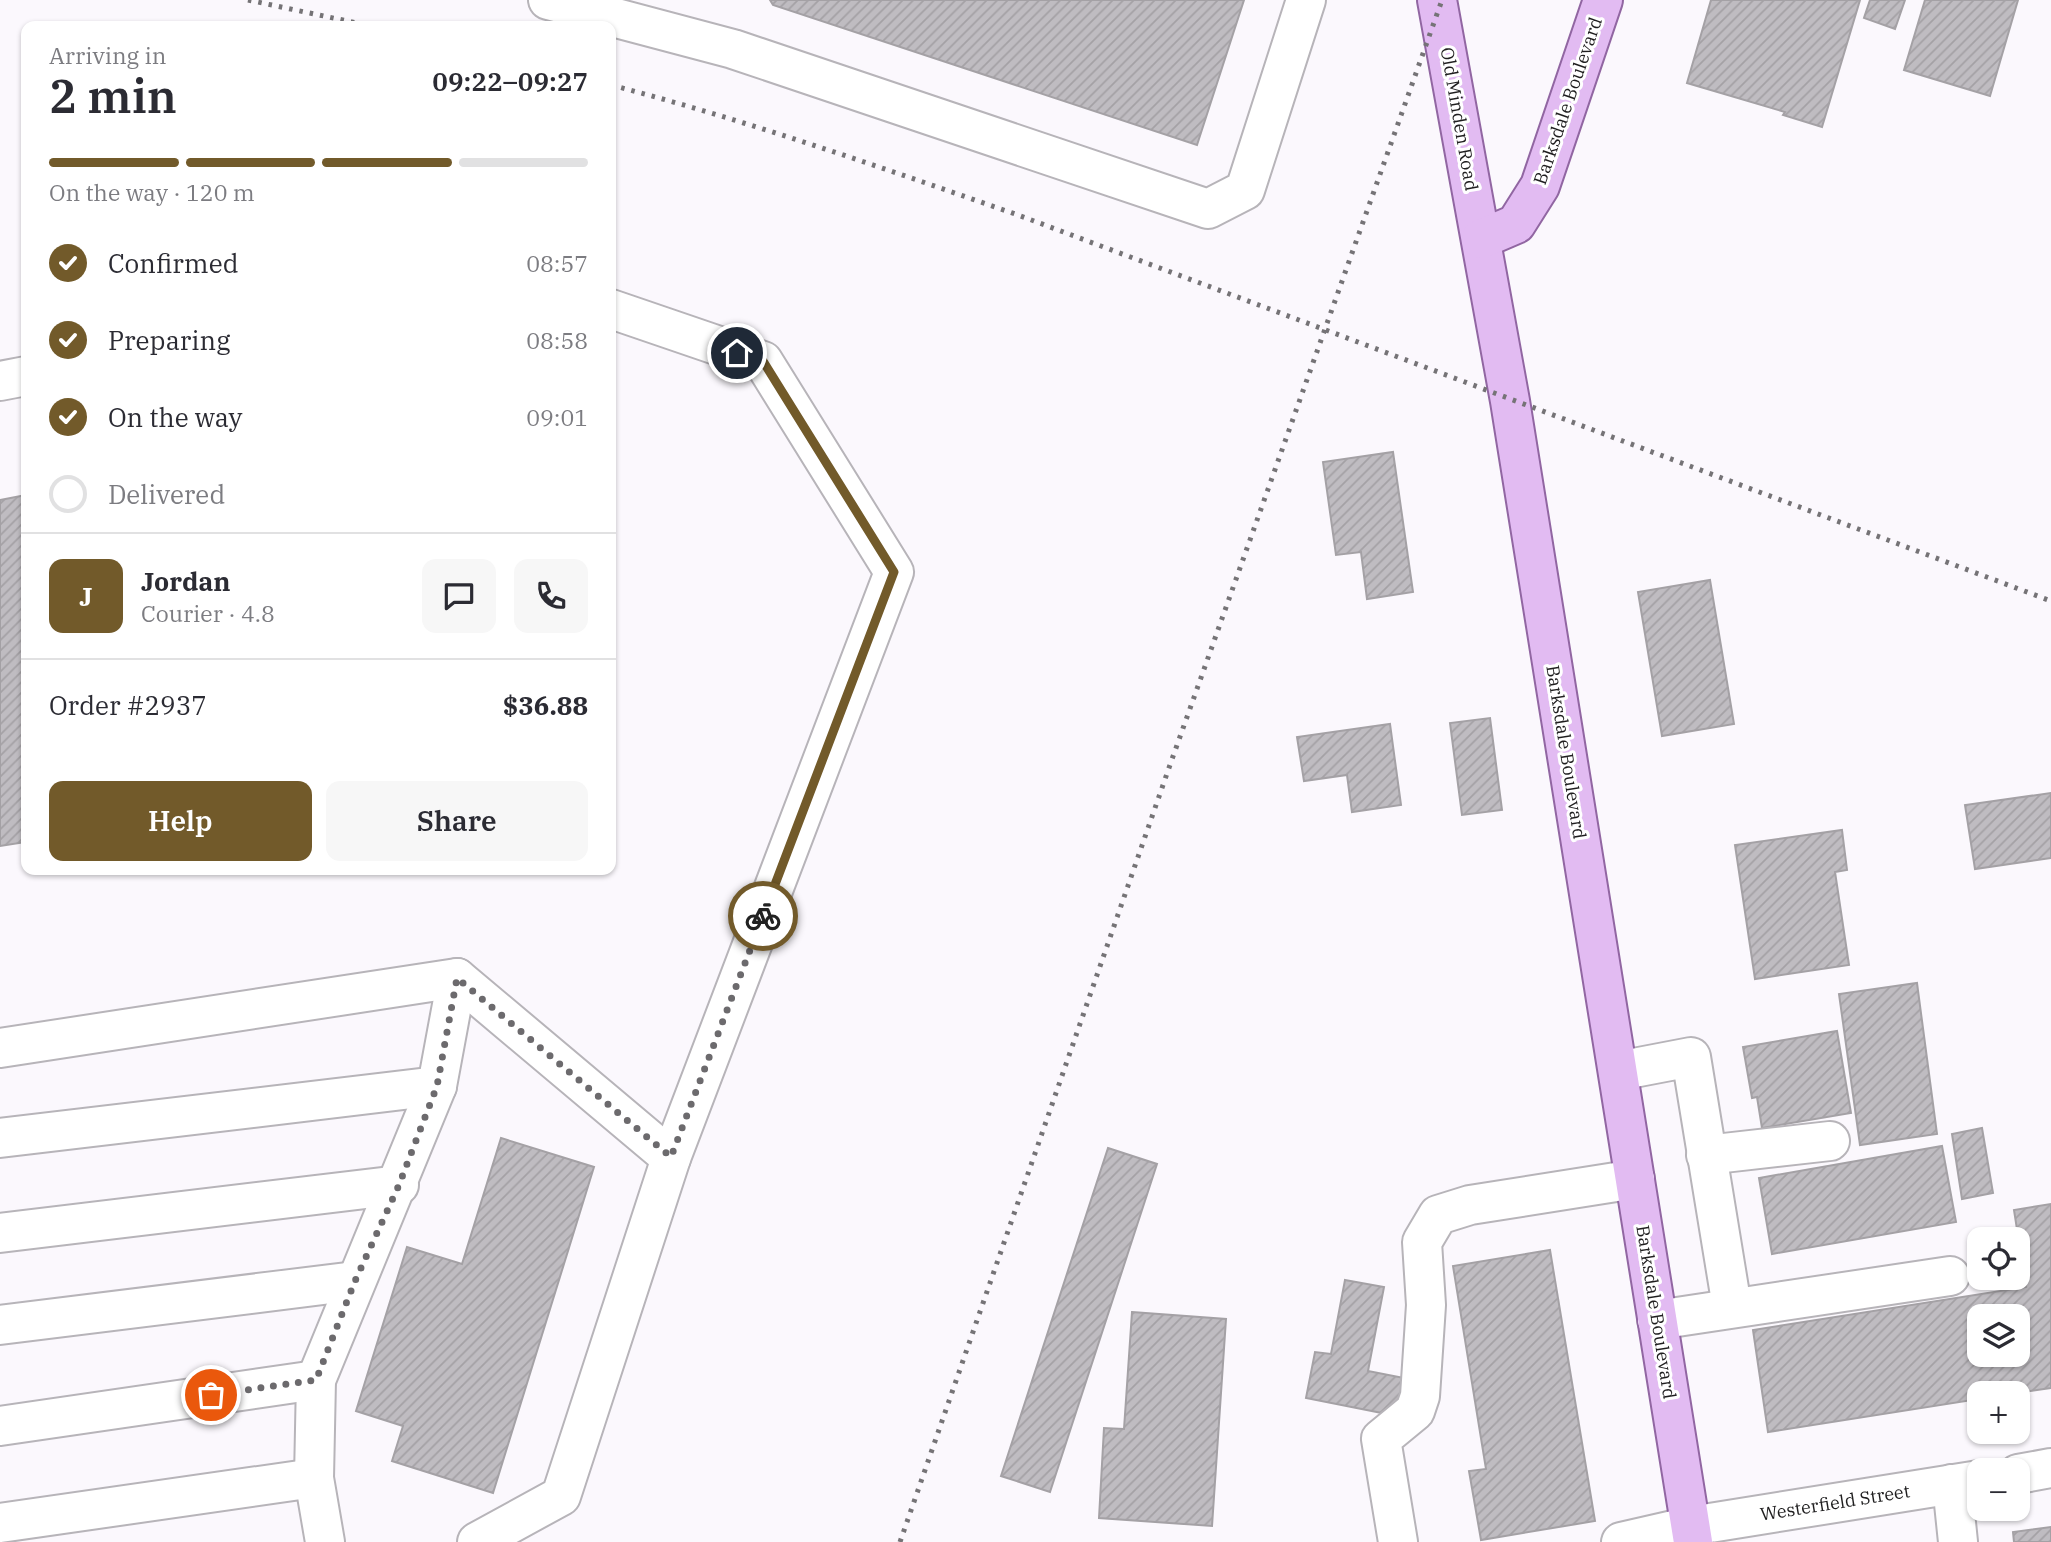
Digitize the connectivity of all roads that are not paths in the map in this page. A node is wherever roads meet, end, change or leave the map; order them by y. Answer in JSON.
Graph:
{"nodes":[{"id":1,"x":548,"y":0,"type":"edge"},
{"id":2,"x":1306,"y":0,"type":"edge"},
{"id":3,"x":1437,"y":0,"type":"edge"},
{"id":4,"x":1603,"y":0,"type":"edge"},
{"id":5,"x":1481,"y":239,"type":"junction"},
{"id":6,"x":616,"y":311,"type":"edge"},
{"id":7,"x":21,"y":377,"type":"edge"},
{"id":8,"x":0,"y":381,"type":"edge"},
{"id":9,"x":457,"y":978,"type":"junction"},
{"id":10,"x":0,"y":1048,"type":"edge"},
{"id":11,"x":1618,"y":1071,"type":"junction"},
{"id":12,"x":437,"y":1086,"type":"junction"},
{"id":13,"x":0,"y":1138,"type":"edge"},
{"id":14,"x":1830,"y":1141,"type":"dead end"},
{"id":15,"x":1706,"y":1155,"type":"junction"},
{"id":16,"x":671,"y":1157,"type":"junction"},
{"id":17,"x":1635,"y":1179,"type":"junction"},
{"id":18,"x":399,"y":1185,"type":"junction"},
{"id":19,"x":0,"y":1233,"type":"edge"},
{"id":20,"x":1950,"y":1276,"type":"dead end"},
{"id":21,"x":355,"y":1281,"type":"junction"},
{"id":22,"x":1732,"y":1307,"type":"junction"},
{"id":23,"x":1657,"y":1320,"type":"junction"},
{"id":24,"x":0,"y":1325,"type":"edge"},
{"id":25,"x":316,"y":1380,"type":"junction"},
{"id":26,"x":0,"y":1426,"type":"edge"},
{"id":27,"x":2051,"y":1468,"type":"edge"},
{"id":28,"x":2030,"y":1472,"type":"edge"},
{"id":29,"x":314,"y":1478,"type":"junction"},
{"id":30,"x":1965,"y":1482,"type":"edge"},
{"id":31,"x":0,"y":1523,"type":"edge"},
{"id":32,"x":1779,"y":1527,"type":"edge"},
{"id":33,"x":1692,"y":1534,"type":"edge"},
{"id":34,"x":325,"y":1542,"type":"edge"},
{"id":35,"x":477,"y":1542,"type":"edge"},
{"id":36,"x":1398,"y":1542,"type":"edge"},
{"id":37,"x":1621,"y":1542,"type":"edge"},
{"id":38,"x":1958,"y":1542,"type":"edge"}],
"edges":[{"from":1,"to":2,"type":"street"},
{"from":3,"to":5,"type":"main road","name":"Old Minden Road"},
{"from":4,"to":5,"type":"main road","name":"Barksdale Boulevard"},
{"from":5,"to":11,"type":"main road","name":"Barksdale Boulevard"},
{"from":6,"to":16,"type":"street"},
{"from":7,"to":8,"type":"street"},
{"from":9,"to":10,"type":"street"},
{"from":9,"to":12,"type":"street"},
{"from":9,"to":16,"type":"street"},
{"from":11,"to":15,"type":"street"},
{"from":11,"to":17,"type":"main road","name":"Barksdale Boulevard"},
{"from":12,"to":13,"type":"street"},
{"from":12,"to":18,"type":"street"},
{"from":14,"to":15,"type":"street"},
{"from":15,"to":22,"type":"street"},
{"from":16,"to":35,"type":"street"},
{"from":17,"to":23,"type":"main road","name":"Barksdale Boulevard"},
{"from":17,"to":36,"type":"street"},
{"from":18,"to":19,"type":"street"},
{"from":18,"to":21,"type":"street"},
{"from":20,"to":22,"type":"street"},
{"from":21,"to":24,"type":"street"},
{"from":21,"to":25,"type":"street"},
{"from":22,"to":23,"type":"street"},
{"from":23,"to":33,"type":"main road","name":"Barksdale Boulevard"},
{"from":25,"to":26,"type":"street"},
{"from":25,"to":29,"type":"street"},
{"from":27,"to":28,"type":"street"},
{"from":29,"to":31,"type":"street"},
{"from":29,"to":34,"type":"street"},
{"from":30,"to":32,"type":"street","name":"Westerfield Street"},
{"from":30,"to":38,"type":"street"},
{"from":32,"to":33,"type":"street","name":"Westerfield Street"},
{"from":33,"to":37,"type":"street","name":"Westerfield Street"}]}
